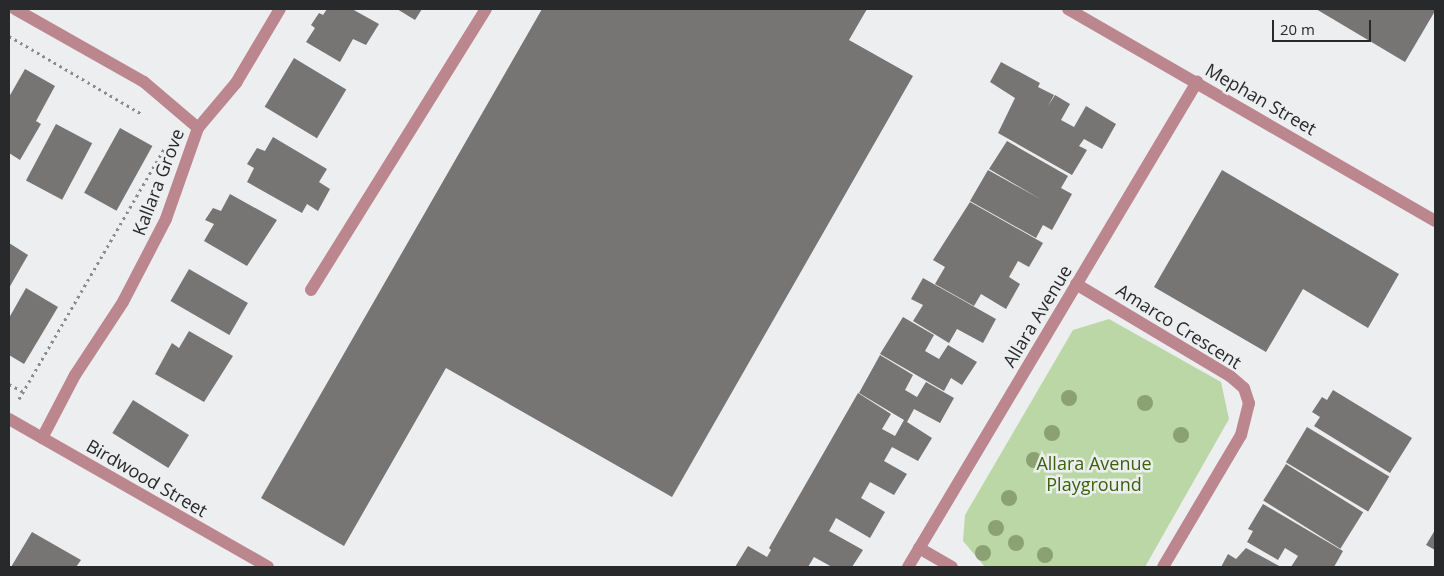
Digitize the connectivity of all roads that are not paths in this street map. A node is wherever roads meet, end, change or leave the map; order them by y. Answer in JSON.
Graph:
{"nodes":[{"id":1,"x":16,"y":9,"type":"edge"},
{"id":2,"x":280,"y":9,"type":"edge"},
{"id":3,"x":486,"y":9,"type":"edge"},
{"id":4,"x":1068,"y":9,"type":"edge"},
{"id":5,"x":1197,"y":82,"type":"junction"},
{"id":6,"x":198,"y":128,"type":"junction"},
{"id":7,"x":1435,"y":221,"type":"edge"},
{"id":8,"x":1076,"y":284,"type":"junction"},
{"id":9,"x":311,"y":290,"type":"dead end"},
{"id":10,"x":9,"y":419,"type":"edge"},
{"id":11,"x":42,"y":438,"type":"junction"},
{"id":12,"x":919,"y":548,"type":"junction"},
{"id":13,"x":268,"y":567,"type":"edge"},
{"id":14,"x":908,"y":567,"type":"edge"},
{"id":15,"x":952,"y":567,"type":"edge"},
{"id":16,"x":1163,"y":567,"type":"edge"}],
"edges":[{"from":1,"to":6,"type":"street","name":"Kallara Grove"},
{"from":2,"to":6,"type":"street"},
{"from":3,"to":9,"type":"street"},
{"from":4,"to":5,"type":"street","name":"Mephan Street"},
{"from":5,"to":7,"type":"street","name":"Mephan Street"},
{"from":5,"to":8,"type":"street","name":"Allara Avenue"},
{"from":6,"to":11,"type":"street","name":"Kallara Grove"},
{"from":8,"to":12,"type":"street","name":"Allara Avenue"},
{"from":8,"to":16,"type":"street","name":"Amarco Crescent"},
{"from":10,"to":11,"type":"street","name":"Birdwood Street"},
{"from":11,"to":13,"type":"street","name":"Birdwood Street"},
{"from":12,"to":14,"type":"street","name":"Allara Avenue"},
{"from":12,"to":15,"type":"street"}]}
